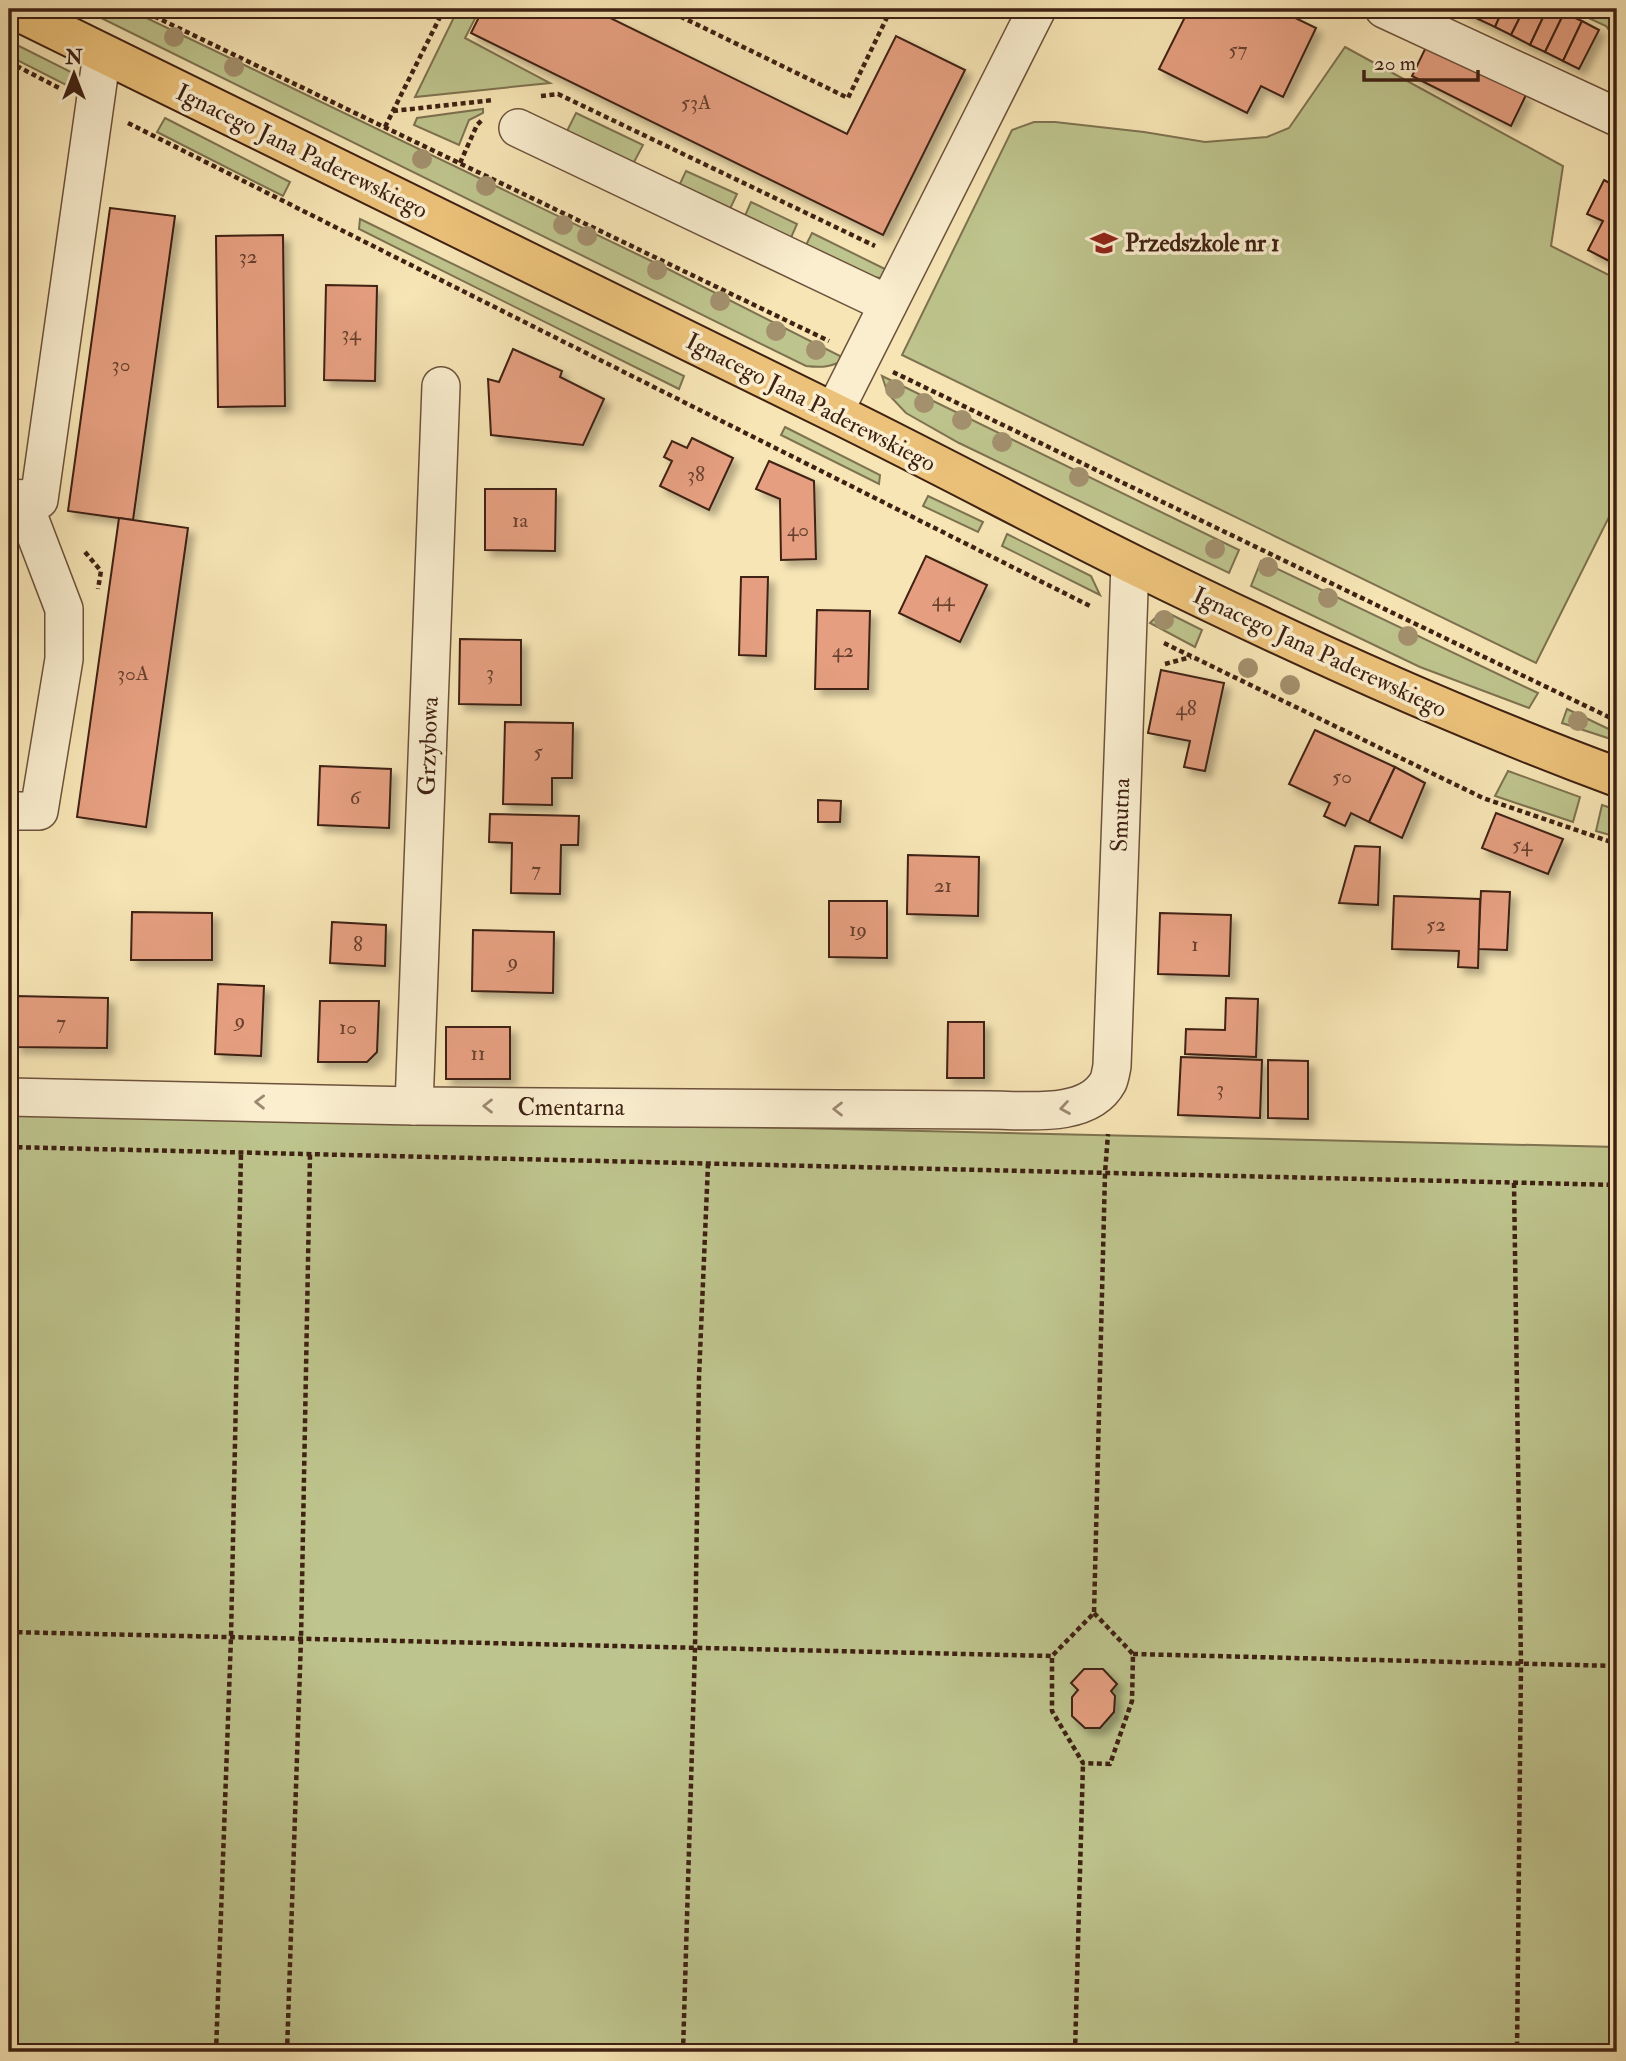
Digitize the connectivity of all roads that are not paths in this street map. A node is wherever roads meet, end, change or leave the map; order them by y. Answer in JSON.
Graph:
{"nodes":[{"id":1,"x":13,"y":9,"type":"edge"},
{"id":2,"x":1037,"y":9,"type":"edge"},
{"id":3,"x":1384,"y":9,"type":"edge"},
{"id":4,"x":103,"y":54,"type":"junction"},
{"id":5,"x":1617,"y":117,"type":"edge"},
{"id":6,"x":518,"y":128,"type":"dead end"},
{"id":7,"x":888,"y":304,"type":"junction"},
{"id":8,"x":441,"y":386,"type":"dead end"},
{"id":9,"x":834,"y":412,"type":"junction"},
{"id":10,"x":15,"y":498,"type":"edge"},
{"id":11,"x":1129,"y":563,"type":"junction"},
{"id":12,"x":1617,"y":776,"type":"edge"},
{"id":13,"x":9,"y":811,"type":"edge"},
{"id":14,"x":1112,"y":1066,"type":"joint"},
{"id":15,"x":9,"y":1097,"type":"edge"},
{"id":16,"x":414,"y":1106,"type":"junction"}],
"edges":[{"from":1,"to":4,"type":"main road","name":"Ignacego Jana Paderewskiego"},
{"from":2,"to":7,"type":"street"},
{"from":3,"to":5,"type":"street"},
{"from":4,"to":9,"type":"main road","name":"Ignacego Jana Paderewskiego"},
{"from":4,"to":10,"type":"street"},
{"from":6,"to":7,"type":"street"},
{"from":7,"to":9,"type":"street"},
{"from":8,"to":16,"type":"street","name":"Grzybowa"},
{"from":9,"to":11,"type":"main road","name":"Ignacego Jana Paderewskiego"},
{"from":10,"to":13,"type":"street"},
{"from":11,"to":12,"type":"main road","name":"Ignacego Jana Paderewskiego"},
{"from":11,"to":14,"type":"street","name":"Smutna"},
{"from":14,"to":16,"type":"street","name":"Cmentarna","one_way":true},
{"from":16,"to":15,"type":"street","name":"Cmentarna","one_way":true}]}
